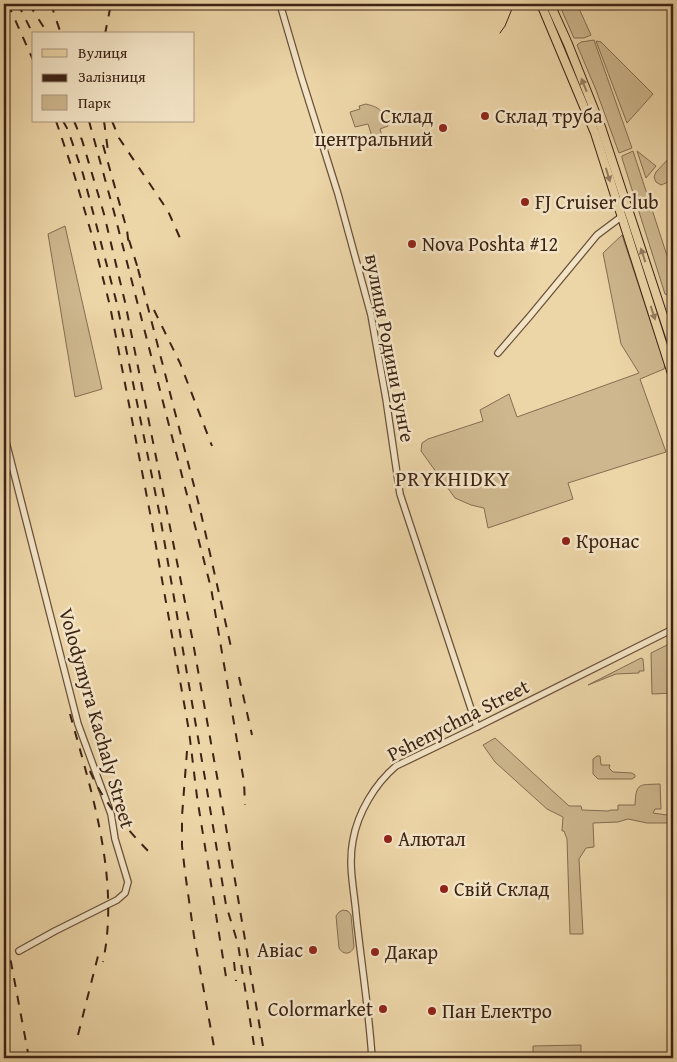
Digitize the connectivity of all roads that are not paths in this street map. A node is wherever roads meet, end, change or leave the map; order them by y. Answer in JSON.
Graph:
{"nodes":[{"id":1,"x":280,"y":4,"type":"edge"},
{"id":2,"x":541,"y":4,"type":"edge"},
{"id":3,"x":550,"y":4,"type":"edge"},
{"id":4,"x":621,"y":217,"type":"junction"},
{"id":5,"x":673,"y":346,"type":"edge"},
{"id":6,"x":498,"y":353,"type":"dead end"},
{"id":7,"x":673,"y":377,"type":"edge"},
{"id":8,"x":4,"y":434,"type":"edge"},
{"id":9,"x":673,"y":629,"type":"edge"},
{"id":10,"x":477,"y":728,"type":"junction"},
{"id":11,"x":19,"y":950,"type":"dead end"},
{"id":12,"x":372,"y":1058,"type":"edge"}],
"edges":[{"from":1,"to":10,"type":"street","name":"вулиця Родини Бунґе"},
{"from":2,"to":4,"type":"main road","one_way":true},
{"from":5,"to":3,"type":"main road","one_way":true},
{"from":4,"to":6,"type":"street"},
{"from":4,"to":7,"type":"main road","one_way":true},
{"from":8,"to":11,"type":"street","name":"Volodymyra Kachaly Street"},
{"from":9,"to":10,"type":"street","name":"Pshenychna Street"},
{"from":10,"to":12,"type":"street","name":"Pshenychna Street"}]}
